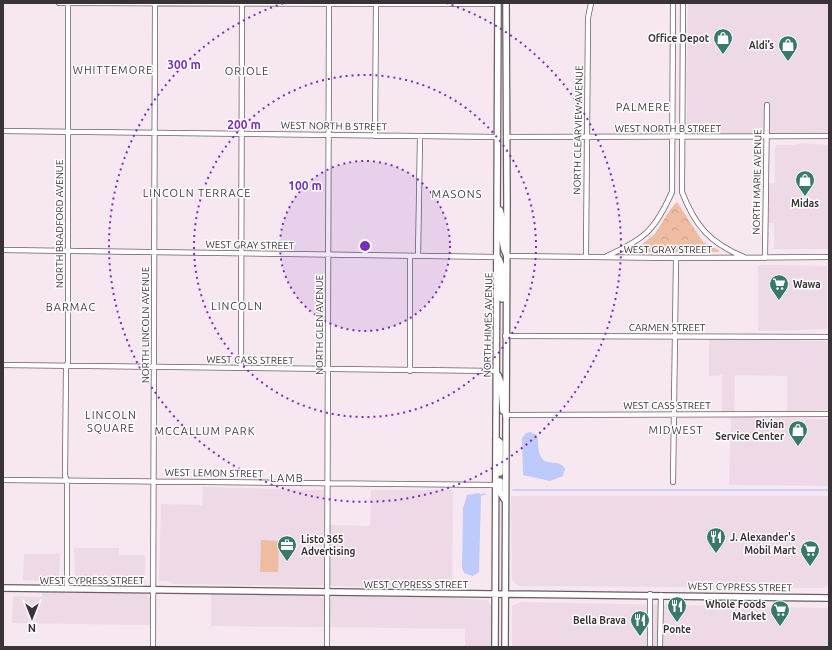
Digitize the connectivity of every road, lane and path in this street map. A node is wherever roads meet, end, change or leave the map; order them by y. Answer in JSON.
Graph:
{"nodes":[{"id":1,"x":60,"y":3,"type":"edge"},
{"id":2,"x":68,"y":3,"type":"edge"},
{"id":3,"x":155,"y":3,"type":"edge"},
{"id":4,"x":242,"y":3,"type":"edge"},
{"id":5,"x":329,"y":3,"type":"edge"},
{"id":6,"x":506,"y":3,"type":"edge"},
{"id":7,"x":591,"y":3,"type":"edge"},
{"id":8,"x":673,"y":3,"type":"edge"},
{"id":9,"x":683,"y":3,"type":"edge"},
{"id":10,"x":376,"y":4,"type":"junction"},
{"id":11,"x":498,"y":4,"type":"edge"},
{"id":12,"x":673,"y":55,"type":"junction"},
{"id":13,"x":682,"y":55,"type":"junction"},
{"id":14,"x":672,"y":76,"type":"junction"},
{"id":15,"x":682,"y":76,"type":"junction"},
{"id":16,"x":767,"y":105,"type":"dead end"},
{"id":17,"x":3,"y":131,"type":"edge"},
{"id":18,"x":68,"y":132,"type":"junction"},
{"id":19,"x":154,"y":133,"type":"junction"},
{"id":20,"x":242,"y":134,"type":"junction"},
{"id":21,"x":328,"y":135,"type":"junction"},
{"id":22,"x":375,"y":136,"type":"junction"},
{"id":23,"x":829,"y":136,"type":"edge"},
{"id":24,"x":420,"y":137,"type":"junction"},
{"id":25,"x":498,"y":137,"type":"junction"},
{"id":26,"x":506,"y":137,"type":"junction"},
{"id":27,"x":587,"y":137,"type":"junction"},
{"id":28,"x":672,"y":137,"type":"junction"},
{"id":29,"x":681,"y":137,"type":"junction"},
{"id":30,"x":767,"y":137,"type":"junction"},
{"id":31,"x":672,"y":192,"type":"junction"},
{"id":32,"x":682,"y":192,"type":"junction"},
{"id":33,"x":498,"y":206,"type":"junction"},
{"id":34,"x":3,"y":250,"type":"edge"},
{"id":35,"x":68,"y":251,"type":"junction"},
{"id":36,"x":154,"y":253,"type":"junction"},
{"id":37,"x":242,"y":253,"type":"junction"},
{"id":38,"x":328,"y":254,"type":"junction"},
{"id":39,"x":410,"y":256,"type":"junction"},
{"id":40,"x":418,"y":256,"type":"junction"},
{"id":41,"x":507,"y":256,"type":"junction"},
{"id":42,"x":498,"y":257,"type":"junction"},
{"id":43,"x":586,"y":257,"type":"junction"},
{"id":44,"x":606,"y":257,"type":"junction"},
{"id":45,"x":829,"y":257,"type":"edge"},
{"id":46,"x":676,"y":258,"type":"junction"},
{"id":47,"x":747,"y":258,"type":"junction"},
{"id":48,"x":765,"y":258,"type":"junction"},
{"id":49,"x":506,"y":316,"type":"junction"},
{"id":50,"x":505,"y":336,"type":"junction"},
{"id":51,"x":675,"y":336,"type":"junction"},
{"id":52,"x":829,"y":337,"type":"edge"},
{"id":53,"x":3,"y":365,"type":"edge"},
{"id":54,"x":67,"y":365,"type":"junction"},
{"id":55,"x":154,"y":367,"type":"junction"},
{"id":56,"x":241,"y":368,"type":"junction"},
{"id":57,"x":328,"y":370,"type":"junction"},
{"id":58,"x":410,"y":371,"type":"junction"},
{"id":59,"x":496,"y":371,"type":"junction"},
{"id":60,"x":674,"y":414,"type":"junction"},
{"id":61,"x":829,"y":414,"type":"edge"},
{"id":62,"x":505,"y":415,"type":"junction"},
{"id":63,"x":496,"y":440,"type":"junction"},
{"id":64,"x":3,"y":480,"type":"edge"},
{"id":65,"x":66,"y":480,"type":"junction"},
{"id":66,"x":154,"y":481,"type":"junction"},
{"id":67,"x":673,"y":482,"type":"dead end"},
{"id":68,"x":327,"y":484,"type":"junction"},
{"id":69,"x":496,"y":485,"type":"junction"},
{"id":70,"x":505,"y":500,"type":"junction"},
{"id":71,"x":3,"y":588,"type":"edge"},
{"id":72,"x":67,"y":589,"type":"junction"},
{"id":73,"x":153,"y":589,"type":"junction"},
{"id":74,"x":328,"y":593,"type":"junction"},
{"id":75,"x":496,"y":593,"type":"junction"},
{"id":76,"x":505,"y":594,"type":"junction"},
{"id":77,"x":650,"y":594,"type":"junction"},
{"id":78,"x":661,"y":594,"type":"junction"},
{"id":79,"x":829,"y":598,"type":"edge"},
{"id":80,"x":153,"y":647,"type":"edge"},
{"id":81,"x":327,"y":647,"type":"edge"},
{"id":82,"x":495,"y":647,"type":"edge"},
{"id":83,"x":505,"y":647,"type":"edge"},
{"id":84,"x":650,"y":647,"type":"edge"},
{"id":85,"x":660,"y":647,"type":"edge"}],
"edges":[{"from":1,"to":2,"type":"street"},
{"from":2,"to":3,"type":"street"},
{"from":2,"to":18,"type":"street","name":"NORTH BRADFORD AVENUE"},
{"from":3,"to":4,"type":"street"},
{"from":3,"to":19,"type":"street","name":"NORTH LINCOLN AVENUE"},
{"from":4,"to":5,"type":"street"},
{"from":4,"to":20,"type":"street"},
{"from":5,"to":10,"type":"street"},
{"from":5,"to":21,"type":"street","name":"NORTH GLEN AVENUE"},
{"from":6,"to":26,"type":"street","name":"NORTH HIMES AVENUE"},
{"from":7,"to":27,"type":"street","name":"NORTH CLEARVIEW AVENUE"},
{"from":8,"to":12,"type":"street"},
{"from":9,"to":13,"type":"street"},
{"from":10,"to":11,"type":"street"},
{"from":10,"to":22,"type":"street"},
{"from":11,"to":25,"type":"street","name":"NORTH HIMES AVENUE"},
{"from":12,"to":13,"type":"street"},
{"from":12,"to":14,"type":"street"},
{"from":13,"to":15,"type":"street"},
{"from":14,"to":15,"type":"street"},
{"from":14,"to":28,"type":"street"},
{"from":15,"to":29,"type":"street"},
{"from":16,"to":30,"type":"street","name":"NORTH MARIE AVENUE"},
{"from":17,"to":18,"type":"street","name":"WEST NORTH B STREET"},
{"from":18,"to":19,"type":"street","name":"WEST NORTH B STREET"},
{"from":18,"to":35,"type":"street","name":"NORTH BRADFORD AVENUE"},
{"from":19,"to":20,"type":"street","name":"WEST NORTH B STREET"},
{"from":19,"to":36,"type":"street","name":"NORTH LINCOLN AVENUE"},
{"from":20,"to":21,"type":"street","name":"WEST NORTH B STREET"},
{"from":20,"to":37,"type":"street"},
{"from":21,"to":22,"type":"street","name":"WEST NORTH B STREET"},
{"from":21,"to":38,"type":"street","name":"NORTH GLEN AVENUE"},
{"from":22,"to":24,"type":"street","name":"WEST NORTH B STREET"},
{"from":23,"to":30,"type":"street","name":"WEST NORTH B STREET"},
{"from":24,"to":25,"type":"street","name":"WEST NORTH B STREET"},
{"from":24,"to":40,"type":"street"},
{"from":25,"to":33,"type":"street","name":"NORTH HIMES AVENUE"},
{"from":26,"to":27,"type":"street","name":"WEST NORTH B STREET"},
{"from":26,"to":41,"type":"street","name":"NORTH HIMES AVENUE"},
{"from":27,"to":28,"type":"street","name":"WEST NORTH B STREET"},
{"from":27,"to":43,"type":"street","name":"NORTH CLEARVIEW AVENUE"},
{"from":28,"to":29,"type":"street","name":"WEST NORTH B STREET"},
{"from":28,"to":31,"type":"street"},
{"from":29,"to":30,"type":"street","name":"WEST NORTH B STREET"},
{"from":29,"to":32,"type":"street"},
{"from":30,"to":48,"type":"street","name":"NORTH MARIE AVENUE"},
{"from":31,"to":32,"type":"street"},
{"from":31,"to":44,"type":"street"},
{"from":32,"to":47,"type":"street"},
{"from":33,"to":41,"type":"street"},
{"from":33,"to":42,"type":"street","name":"NORTH HIMES AVENUE"},
{"from":34,"to":35,"type":"street","name":"WEST GRAY STREET"},
{"from":35,"to":36,"type":"street","name":"WEST GRAY STREET"},
{"from":35,"to":54,"type":"street","name":"NORTH BRADFORD AVENUE"},
{"from":36,"to":37,"type":"street","name":"WEST GRAY STREET"},
{"from":36,"to":55,"type":"street","name":"NORTH LINCOLN AVENUE"},
{"from":37,"to":38,"type":"street","name":"WEST GRAY STREET"},
{"from":37,"to":56,"type":"street"},
{"from":38,"to":39,"type":"street","name":"WEST GRAY STREET"},
{"from":38,"to":57,"type":"street","name":"NORTH GLEN AVENUE"},
{"from":39,"to":40,"type":"street","name":"WEST GRAY STREET"},
{"from":39,"to":58,"type":"street"},
{"from":40,"to":42,"type":"street","name":"WEST GRAY STREET"},
{"from":41,"to":43,"type":"street","name":"WEST GRAY STREET"},
{"from":41,"to":49,"type":"street","name":"NORTH HIMES AVENUE"},
{"from":42,"to":49,"type":"street"},
{"from":42,"to":59,"type":"street","name":"NORTH HIMES AVENUE"},
{"from":43,"to":44,"type":"street","name":"WEST GRAY STREET"},
{"from":44,"to":46,"type":"street","name":"WEST GRAY STREET"},
{"from":45,"to":48,"type":"street","name":"WEST GRAY STREET"},
{"from":46,"to":47,"type":"street","name":"WEST GRAY STREET"},
{"from":46,"to":51,"type":"street"},
{"from":47,"to":48,"type":"street","name":"WEST GRAY STREET"},
{"from":49,"to":50,"type":"street","name":"NORTH HIMES AVENUE"},
{"from":50,"to":51,"type":"street","name":"CARMEN STREET"},
{"from":50,"to":62,"type":"street","name":"NORTH HIMES AVENUE"},
{"from":51,"to":52,"type":"street","name":"CARMEN STREET"},
{"from":51,"to":60,"type":"street"},
{"from":53,"to":54,"type":"street","name":"WEST CASS STREET"},
{"from":54,"to":55,"type":"street","name":"WEST CASS STREET"},
{"from":54,"to":65,"type":"street","name":"NORTH BRADFORD AVENUE"},
{"from":55,"to":56,"type":"street","name":"WEST CASS STREET"},
{"from":55,"to":66,"type":"street","name":"NORTH LINCOLN AVENUE"},
{"from":56,"to":57,"type":"street","name":"WEST CASS STREET"},
{"from":57,"to":58,"type":"street","name":"WEST CASS STREET"},
{"from":57,"to":68,"type":"street","name":"NORTH GLEN AVENUE"},
{"from":58,"to":59,"type":"street","name":"WEST CASS STREET"},
{"from":59,"to":62,"type":"street"},
{"from":59,"to":63,"type":"street","name":"NORTH HIMES AVENUE"},
{"from":60,"to":61,"type":"street","name":"WEST CASS STREET"},
{"from":60,"to":62,"type":"street","name":"WEST CASS STREET"},
{"from":60,"to":67,"type":"street"},
{"from":62,"to":70,"type":"street","name":"NORTH HIMES AVENUE"},
{"from":63,"to":69,"type":"street","name":"NORTH HIMES AVENUE"},
{"from":63,"to":70,"type":"street"},
{"from":64,"to":65,"type":"street","name":"WEST LEMON STREET"},
{"from":65,"to":66,"type":"street","name":"WEST LEMON STREET"},
{"from":65,"to":72,"type":"street","name":"NORTH BRADFORD AVENUE"},
{"from":66,"to":68,"type":"street","name":"WEST LEMON STREET"},
{"from":66,"to":73,"type":"street","name":"NORTH LINCOLN AVENUE"},
{"from":68,"to":69,"type":"street","name":"WEST LEMON STREET"},
{"from":68,"to":74,"type":"street","name":"NORTH GLEN AVENUE"},
{"from":69,"to":75,"type":"street","name":"NORTH HIMES AVENUE"},
{"from":70,"to":76,"type":"street","name":"NORTH HIMES AVENUE"},
{"from":71,"to":72,"type":"street","name":"WEST CYPRESS STREET"},
{"from":72,"to":73,"type":"street","name":"WEST CYPRESS STREET"},
{"from":73,"to":74,"type":"street","name":"WEST CYPRESS STREET"},
{"from":73,"to":80,"type":"street","name":"NORTH LINCOLN AVENUE"},
{"from":74,"to":75,"type":"street","name":"WEST CYPRESS STREET"},
{"from":74,"to":81,"type":"street","name":"NORTH GLEN AVENUE"},
{"from":75,"to":76,"type":"street","name":"WEST CYPRESS STREET"},
{"from":75,"to":82,"type":"street","name":"NORTH HIMES AVENUE"},
{"from":76,"to":77,"type":"street","name":"WEST CYPRESS STREET"},
{"from":76,"to":83,"type":"street","name":"NORTH HIMES AVENUE"},
{"from":77,"to":78,"type":"street","name":"WEST CYPRESS STREET"},
{"from":77,"to":84,"type":"street"},
{"from":78,"to":79,"type":"street","name":"WEST CYPRESS STREET"},
{"from":78,"to":85,"type":"street"}]}
